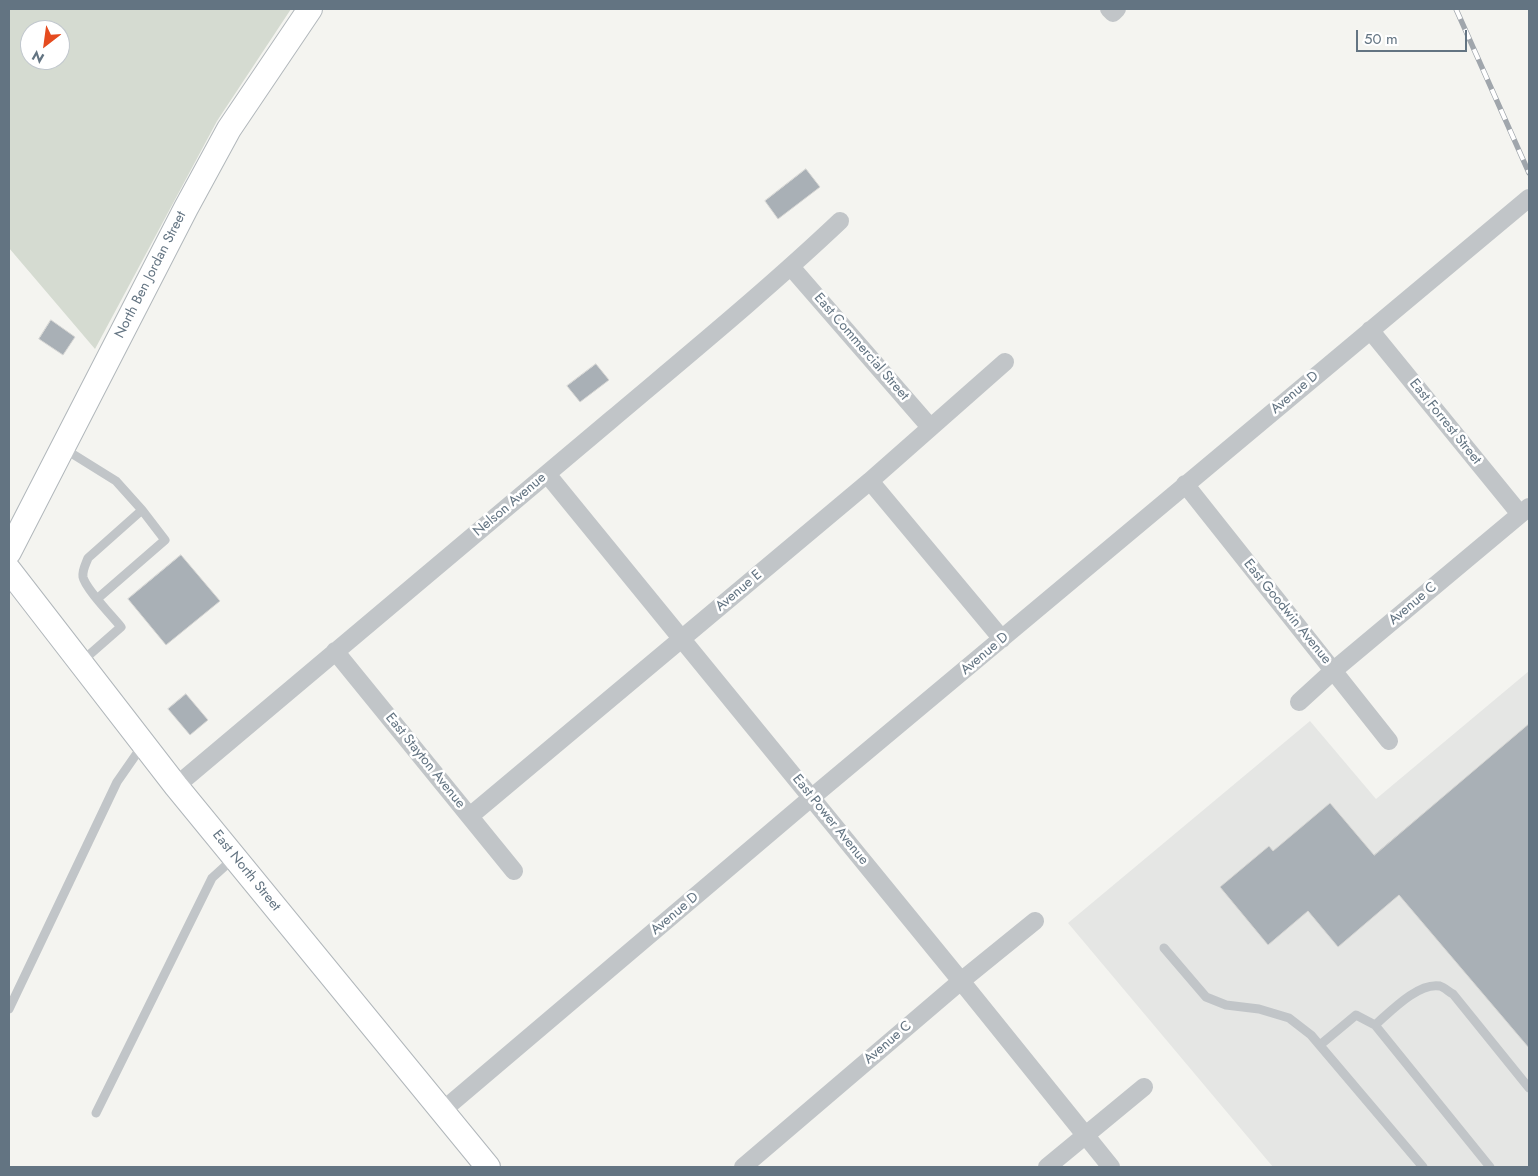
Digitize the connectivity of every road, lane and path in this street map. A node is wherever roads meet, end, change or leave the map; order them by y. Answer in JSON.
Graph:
{"nodes":[{"id":1,"x":310,"y":9,"type":"edge"},
{"id":2,"x":1109,"y":9,"type":"edge"},
{"id":3,"x":1118,"y":9,"type":"edge"},
{"id":4,"x":1529,"y":198,"type":"edge"},
{"id":5,"x":840,"y":221,"type":"dead end"},
{"id":6,"x":791,"y":268,"type":"junction"},
{"id":7,"x":1370,"y":330,"type":"junction"},
{"id":8,"x":1005,"y":362,"type":"dead end"},
{"id":9,"x":930,"y":427,"type":"junction"},
{"id":10,"x":62,"y":447,"type":"junction"},
{"id":11,"x":547,"y":474,"type":"junction"},
{"id":12,"x":870,"y":481,"type":"junction"},
{"id":13,"x":1185,"y":484,"type":"junction"},
{"id":14,"x":142,"y":510,"type":"junction"},
{"id":15,"x":1525,"y":510,"type":"edge"},
{"id":16,"x":9,"y":552,"type":"edge"},
{"id":17,"x":9,"y":570,"type":"edge"},
{"id":18,"x":97,"y":599,"type":"junction"},
{"id":19,"x":1002,"y":639,"type":"junction"},
{"id":20,"x":682,"y":640,"type":"junction"},
{"id":21,"x":334,"y":651,"type":"junction"},
{"id":22,"x":81,"y":662,"type":"junction"},
{"id":23,"x":1334,"y":670,"type":"junction"},
{"id":24,"x":1299,"y":702,"type":"dead end"},
{"id":25,"x":1389,"y":741,"type":"dead end"},
{"id":26,"x":144,"y":743,"type":"junction"},
{"id":27,"x":176,"y":786,"type":"junction"},
{"id":28,"x":811,"y":798,"type":"junction"},
{"id":29,"x":470,"y":816,"type":"junction"},
{"id":30,"x":235,"y":857,"type":"junction"},
{"id":31,"x":514,"y":871,"type":"dead end"},
{"id":32,"x":1035,"y":921,"type":"dead end"},
{"id":33,"x":1164,"y":948,"type":"dead end"},
{"id":34,"x":961,"y":981,"type":"junction"},
{"id":35,"x":9,"y":1009,"type":"edge"},
{"id":36,"x":1376,"y":1025,"type":"junction"},
{"id":37,"x":1320,"y":1045,"type":"junction"},
{"id":38,"x":1144,"y":1087,"type":"dead end"},
{"id":39,"x":1529,"y":1088,"type":"edge"},
{"id":40,"x":442,"y":1111,"type":"junction"},
{"id":41,"x":96,"y":1113,"type":"dead end"},
{"id":42,"x":1086,"y":1136,"type":"junction"},
{"id":43,"x":488,"y":1167,"type":"edge"},
{"id":44,"x":743,"y":1167,"type":"edge"},
{"id":45,"x":1047,"y":1167,"type":"edge"},
{"id":46,"x":1111,"y":1167,"type":"edge"},
{"id":47,"x":1422,"y":1167,"type":"edge"},
{"id":48,"x":1490,"y":1167,"type":"edge"}],
"edges":[{"from":1,"to":10,"type":"street","name":"North Ben Jordan Street"},
{"from":2,"to":3,"type":"street"},
{"from":4,"to":7,"type":"street","name":"Avenue D"},
{"from":5,"to":6,"type":"street","name":"Nelson Avenue"},
{"from":6,"to":9,"type":"street","name":"East Commercial Street"},
{"from":6,"to":11,"type":"street","name":"Nelson Avenue"},
{"from":7,"to":13,"type":"street","name":"Avenue D"},
{"from":7,"to":15,"type":"street","name":"East Forrest Street"},
{"from":8,"to":9,"type":"street","name":"Avenue E"},
{"from":9,"to":12,"type":"street","name":"Avenue E"},
{"from":10,"to":14,"type":"lane"},
{"from":10,"to":16,"type":"street","name":"North Ben Jordan Street"},
{"from":11,"to":20,"type":"street","name":"East Power Avenue"},
{"from":11,"to":21,"type":"street","name":"Nelson Avenue"},
{"from":12,"to":19,"type":"street"},
{"from":12,"to":20,"type":"street","name":"Avenue E"},
{"from":13,"to":19,"type":"street","name":"Avenue D"},
{"from":13,"to":23,"type":"street","name":"East Goodwin Avenue"},
{"from":14,"to":18,"type":"lane"},
{"from":14,"to":18,"type":"lane"},
{"from":15,"to":23,"type":"street","name":"Avenue C"},
{"from":17,"to":22,"type":"street","name":"East North Street"},
{"from":18,"to":22,"type":"lane"},
{"from":19,"to":28,"type":"street","name":"Avenue D"},
{"from":20,"to":28,"type":"street","name":"East Power Avenue"},
{"from":20,"to":29,"type":"street","name":"Avenue E"},
{"from":21,"to":27,"type":"street","name":"Nelson Avenue"},
{"from":21,"to":29,"type":"street","name":"East Stayton Avenue"},
{"from":22,"to":26,"type":"street","name":"East North Street"},
{"from":23,"to":24,"type":"street","name":"Avenue C"},
{"from":23,"to":25,"type":"street","name":"East Goodwin Avenue"},
{"from":26,"to":27,"type":"street","name":"East North Street"},
{"from":26,"to":35,"type":"lane"},
{"from":27,"to":30,"type":"street","name":"East North Street"},
{"from":28,"to":34,"type":"street","name":"East Power Avenue"},
{"from":28,"to":40,"type":"street","name":"Avenue D"},
{"from":29,"to":31,"type":"street","name":"East Stayton Avenue"},
{"from":30,"to":40,"type":"street","name":"East North Street"},
{"from":30,"to":41,"type":"lane"},
{"from":32,"to":34,"type":"street","name":"Avenue C"},
{"from":33,"to":37,"type":"lane"},
{"from":34,"to":42,"type":"street","name":"East Power Avenue"},
{"from":34,"to":44,"type":"street","name":"Avenue C"},
{"from":36,"to":37,"type":"lane"},
{"from":36,"to":39,"type":"lane"},
{"from":36,"to":48,"type":"lane"},
{"from":37,"to":47,"type":"lane"},
{"from":38,"to":42,"type":"street"},
{"from":40,"to":43,"type":"street","name":"East North Street"},
{"from":42,"to":45,"type":"street"},
{"from":42,"to":46,"type":"street","name":"East Power Avenue"}]}
